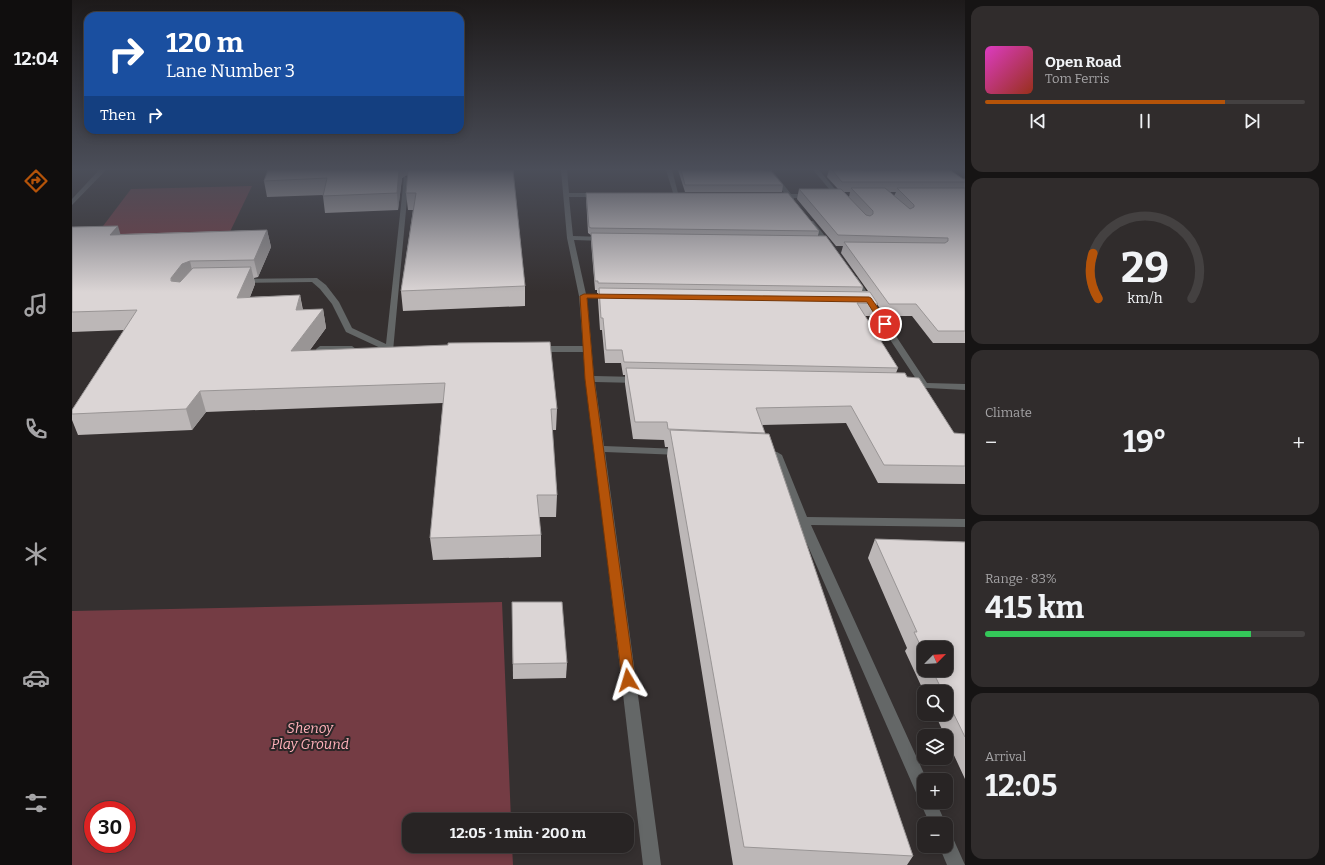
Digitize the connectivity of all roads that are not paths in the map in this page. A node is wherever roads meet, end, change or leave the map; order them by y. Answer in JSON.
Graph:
{"nodes":[{"id":1,"x":404,"y":210,"type":"edge"},
{"id":2,"x":568,"y":210,"type":"edge"},
{"id":3,"x":802,"y":210,"type":"edge"},
{"id":4,"x":570,"y":238,"type":"junction"},
{"id":5,"x":609,"y":239,"type":"edge"},
{"id":6,"x":837,"y":251,"type":"edge"},
{"id":7,"x":851,"y":274,"type":"edge"},
{"id":8,"x":231,"y":281,"type":"edge"},
{"id":9,"x":584,"y":296,"type":"junction"},
{"id":10,"x":623,"y":297,"type":"edge"},
{"id":11,"x":320,"y":349,"type":"edge"},
{"id":12,"x":394,"y":349,"type":"junction"},
{"id":13,"x":528,"y":349,"type":"edge"},
{"id":14,"x":588,"y":349,"type":"junction"},
{"id":15,"x":590,"y":379,"type":"junction"},
{"id":16,"x":646,"y":380,"type":"edge"},
{"id":17,"x":901,"y":385,"type":"edge"},
{"id":18,"x":925,"y":386,"type":"junction"},
{"id":19,"x":965,"y":387,"type":"edge"},
{"id":20,"x":598,"y":449,"type":"junction"},
{"id":21,"x":692,"y":452,"type":"edge"},
{"id":22,"x":754,"y":454,"type":"edge"},
{"id":23,"x":803,"y":521,"type":"junction"},
{"id":24,"x":965,"y":523,"type":"edge"},
{"id":25,"x":917,"y":776,"type":"edge"},
{"id":26,"x":951,"y":853,"type":"edge"},
{"id":27,"x":652,"y":865,"type":"edge"},
{"id":28,"x":956,"y":865,"type":"edge"}],
"edges":[{"from":1,"to":12,"type":"street"},
{"from":2,"to":4,"type":"street"},
{"from":3,"to":6,"type":"street"},
{"from":4,"to":5,"type":"street"},
{"from":4,"to":9,"type":"street"},
{"from":7,"to":18,"type":"street"},
{"from":8,"to":12,"type":"street"},
{"from":9,"to":10,"type":"street"},
{"from":9,"to":14,"type":"street"},
{"from":11,"to":12,"type":"street"},
{"from":13,"to":14,"type":"street"},
{"from":14,"to":15,"type":"street"},
{"from":15,"to":16,"type":"street"},
{"from":15,"to":20,"type":"street"},
{"from":17,"to":18,"type":"street"},
{"from":18,"to":19,"type":"street"},
{"from":20,"to":21,"type":"street"},
{"from":20,"to":27,"type":"street"},
{"from":22,"to":23,"type":"street"},
{"from":23,"to":24,"type":"street"},
{"from":23,"to":25,"type":"street"},
{"from":26,"to":28,"type":"street"}]}
